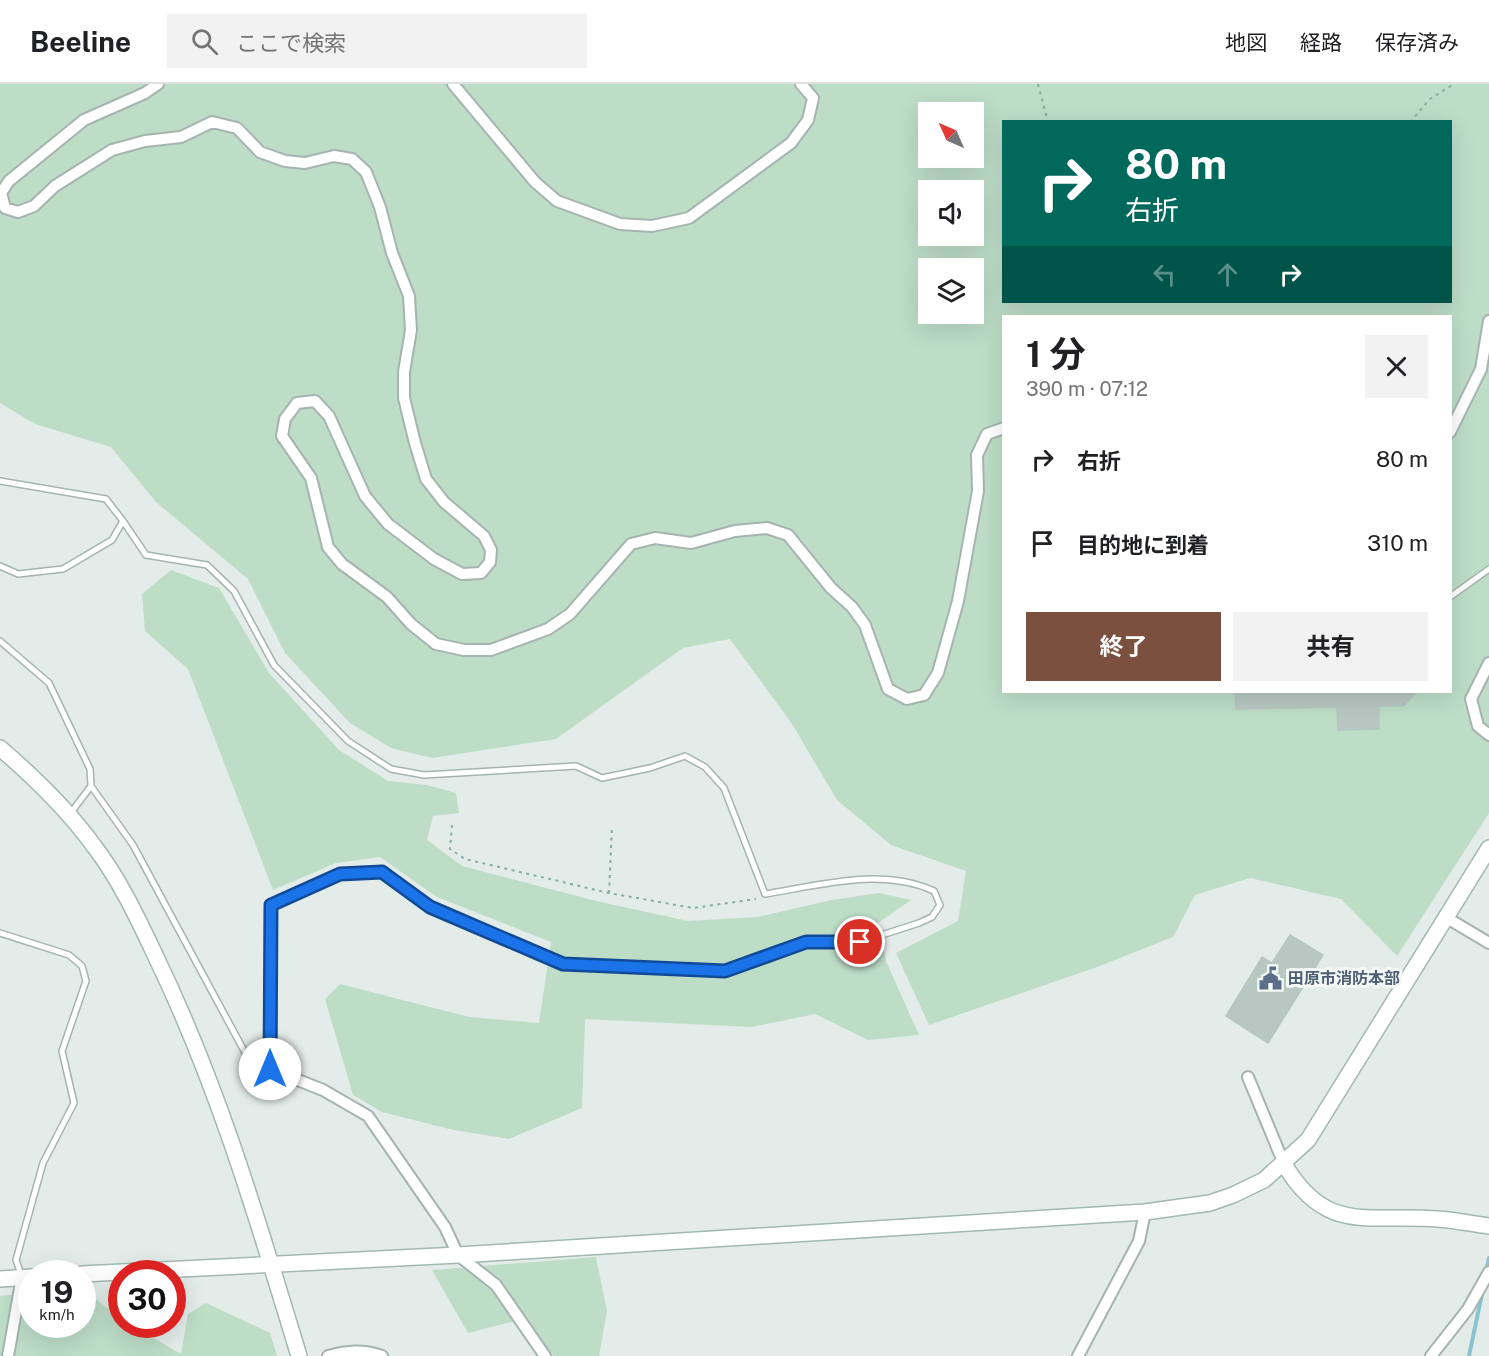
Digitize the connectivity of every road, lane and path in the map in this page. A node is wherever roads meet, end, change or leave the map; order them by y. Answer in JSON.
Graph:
{"nodes":[{"id":1,"x":158,"y":84,"type":"edge"},
{"id":2,"x":453,"y":84,"type":"edge"},
{"id":3,"x":801,"y":84,"type":"edge"},
{"id":4,"x":1038,"y":84,"type":"edge"},
{"id":5,"x":1454,"y":84,"type":"edge"},
{"id":6,"x":1047,"y":120,"type":"edge"},
{"id":7,"x":1412,"y":120,"type":"edge"},
{"id":8,"x":1489,"y":321,"type":"edge"},
{"id":9,"x":1452,"y":428,"type":"edge"},
{"id":10,"x":1002,"y":429,"type":"edge"},
{"id":11,"x":0,"y":481,"type":"edge"},
{"id":12,"x":123,"y":521,"type":"junction"},
{"id":13,"x":0,"y":566,"type":"edge"},
{"id":14,"x":1489,"y":569,"type":"edge"},
{"id":15,"x":1452,"y":596,"type":"edge"},
{"id":16,"x":0,"y":641,"type":"edge"},
{"id":17,"x":1489,"y":663,"type":"edge"},
{"id":18,"x":1489,"y":735,"type":"edge"},
{"id":19,"x":0,"y":748,"type":"edge"},
{"id":20,"x":91,"y":786,"type":"junction"},
{"id":21,"x":69,"y":815,"type":"junction"},
{"id":22,"x":452,"y":825,"type":"dead end"},
{"id":23,"x":612,"y":827,"type":"dead end"},
{"id":24,"x":1489,"y":848,"type":"edge"},
{"id":25,"x":609,"y":893,"type":"junction"},
{"id":26,"x":765,"y":894,"type":"junction"},
{"id":27,"x":271,"y":905,"type":"joint"},
{"id":28,"x":1447,"y":918,"type":"junction"},
{"id":29,"x":0,"y":933,"type":"edge"},
{"id":30,"x":1489,"y":943,"type":"edge"},
{"id":31,"x":270,"y":1069,"type":"junction"},
{"id":32,"x":1248,"y":1077,"type":"dead end"},
{"id":33,"x":1284,"y":1164,"type":"junction"},
{"id":34,"x":1145,"y":1212,"type":"junction"},
{"id":35,"x":1489,"y":1226,"type":"edge"},
{"id":36,"x":458,"y":1255,"type":"junction"},
{"id":37,"x":18,"y":1263,"type":"edge"},
{"id":38,"x":271,"y":1264,"type":"junction"},
{"id":39,"x":1489,"y":1272,"type":"edge"},
{"id":40,"x":96,"y":1273,"type":"edge"},
{"id":41,"x":18,"y":1278,"type":"edge"},
{"id":42,"x":0,"y":1279,"type":"edge"},
{"id":43,"x":18,"y":1314,"type":"edge"},
{"id":44,"x":8,"y":1356,"type":"edge"},
{"id":45,"x":298,"y":1356,"type":"edge"},
{"id":46,"x":328,"y":1356,"type":"edge"},
{"id":47,"x":382,"y":1356,"type":"edge"},
{"id":48,"x":545,"y":1356,"type":"edge"},
{"id":49,"x":1078,"y":1356,"type":"edge"},
{"id":50,"x":1431,"y":1356,"type":"edge"}],
"edges":[{"from":1,"to":10,"type":"street"},
{"from":2,"to":3,"type":"street"},
{"from":4,"to":6,"type":"path"},
{"from":5,"to":7,"type":"path"},
{"from":8,"to":9,"type":"street"},
{"from":11,"to":12,"type":"lane"},
{"from":12,"to":13,"type":"lane"},
{"from":12,"to":26,"type":"lane"},
{"from":14,"to":15,"type":"lane"},
{"from":16,"to":20,"type":"lane"},
{"from":17,"to":18,"type":"street"},
{"from":19,"to":21,"type":"street"},
{"from":20,"to":21,"type":"lane"},
{"from":20,"to":31,"type":"lane"},
{"from":21,"to":38,"type":"street"},
{"from":22,"to":25,"type":"path"},
{"from":23,"to":25,"type":"path"},
{"from":24,"to":28,"type":"street"},
{"from":25,"to":26,"type":"path"},
{"from":26,"to":27,"type":"lane"},
{"from":27,"to":31,"type":"street"},
{"from":28,"to":30,"type":"street"},
{"from":28,"to":33,"type":"street"},
{"from":29,"to":37,"type":"lane"},
{"from":31,"to":36,"type":"street"},
{"from":32,"to":33,"type":"street"},
{"from":33,"to":34,"type":"street"},
{"from":33,"to":35,"type":"street"},
{"from":34,"to":36,"type":"street"},
{"from":34,"to":49,"type":"street"},
{"from":36,"to":38,"type":"street"},
{"from":36,"to":48,"type":"street"},
{"from":38,"to":40,"type":"street"},
{"from":38,"to":45,"type":"street"},
{"from":39,"to":50,"type":"street"},
{"from":41,"to":42,"type":"street"},
{"from":43,"to":44,"type":"street"},
{"from":46,"to":47,"type":"street"}]}
